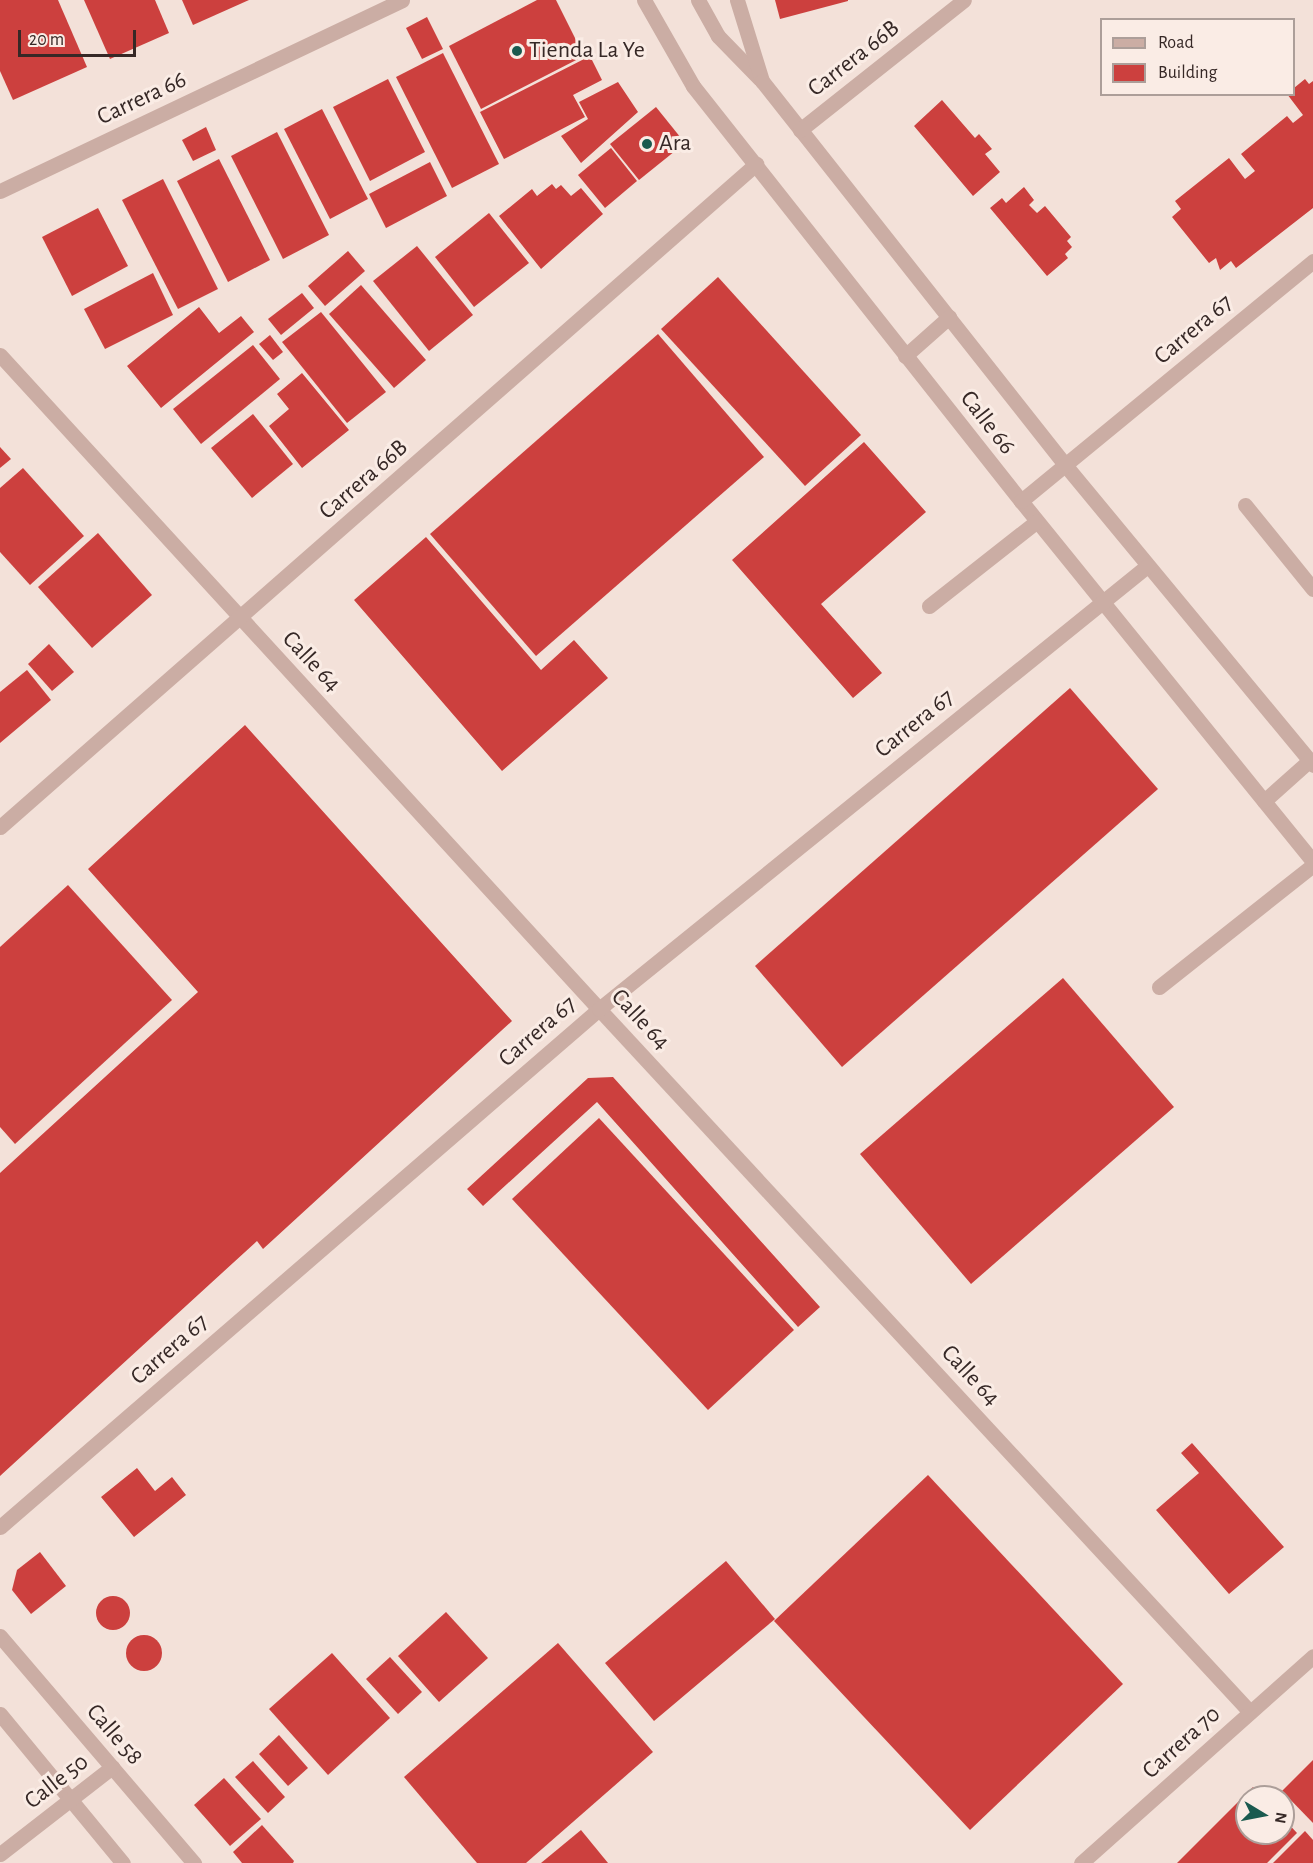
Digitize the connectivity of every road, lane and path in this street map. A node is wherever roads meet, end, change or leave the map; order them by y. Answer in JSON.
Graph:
{"nodes":[{"id":1,"x":402,"y":0,"type":"edge"},
{"id":2,"x":644,"y":0,"type":"edge"},
{"id":3,"x":699,"y":0,"type":"edge"},
{"id":4,"x":737,"y":0,"type":"edge"},
{"id":5,"x":964,"y":0,"type":"edge"},
{"id":6,"x":762,"y":81,"type":"junction"},
{"id":7,"x":800,"y":130,"type":"junction"},
{"id":8,"x":756,"y":164,"type":"junction"},
{"id":9,"x":0,"y":191,"type":"edge"},
{"id":10,"x":1313,"y":261,"type":"edge"},
{"id":11,"x":949,"y":317,"type":"junction"},
{"id":12,"x":0,"y":355,"type":"edge"},
{"id":13,"x":905,"y":356,"type":"junction"},
{"id":14,"x":1066,"y":466,"type":"junction"},
{"id":15,"x":1021,"y":501,"type":"junction"},
{"id":16,"x":1245,"y":505,"type":"dead end"},
{"id":17,"x":1037,"y":521,"type":"junction"},
{"id":18,"x":1147,"y":566,"type":"junction"},
{"id":19,"x":1313,"y":589,"type":"edge"},
{"id":20,"x":1103,"y":601,"type":"junction"},
{"id":21,"x":929,"y":606,"type":"dead end"},
{"id":22,"x":240,"y":619,"type":"junction"},
{"id":23,"x":1311,"y":763,"type":"edge"},
{"id":24,"x":1264,"y":801,"type":"junction"},
{"id":25,"x":0,"y":827,"type":"edge"},
{"id":26,"x":1313,"y":863,"type":"edge"},
{"id":27,"x":1159,"y":987,"type":"dead end"},
{"id":28,"x":599,"y":1009,"type":"junction"},
{"id":29,"x":0,"y":1527,"type":"edge"},
{"id":30,"x":0,"y":1636,"type":"edge"},
{"id":31,"x":1313,"y":1656,"type":"edge"},
{"id":32,"x":1250,"y":1712,"type":"junction"},
{"id":33,"x":0,"y":1714,"type":"edge"},
{"id":34,"x":112,"y":1767,"type":"junction"},
{"id":35,"x":70,"y":1801,"type":"junction"},
{"id":36,"x":0,"y":1854,"type":"edge"},
{"id":37,"x":123,"y":1863,"type":"edge"},
{"id":38,"x":194,"y":1863,"type":"edge"},
{"id":39,"x":1081,"y":1863,"type":"edge"}],
"edges":[{"from":1,"to":9,"type":"street","name":"Carrera 66"},
{"from":2,"to":8,"type":"street","name":"Calle 66"},
{"from":3,"to":6,"type":"street"},
{"from":4,"to":6,"type":"street","name":"Calle 66"},
{"from":5,"to":7,"type":"street","name":"Carrera 66B"},
{"from":6,"to":7,"type":"street","name":"Calle 66"},
{"from":7,"to":11,"type":"street","name":"Calle 66"},
{"from":8,"to":13,"type":"street","name":"Calle 66"},
{"from":8,"to":22,"type":"street","name":"Carrera 66B"},
{"from":10,"to":14,"type":"street","name":"Carrera 67"},
{"from":11,"to":13,"type":"street"},
{"from":11,"to":14,"type":"street","name":"Calle 66"},
{"from":12,"to":22,"type":"street","name":"Calle 64"},
{"from":13,"to":15,"type":"street","name":"Calle 66"},
{"from":14,"to":15,"type":"street","name":"Carrera 67"},
{"from":14,"to":18,"type":"street","name":"Calle 66"},
{"from":15,"to":17,"type":"street","name":"Calle 66"},
{"from":16,"to":19,"type":"street"},
{"from":17,"to":20,"type":"street","name":"Calle 66"},
{"from":17,"to":21,"type":"street"},
{"from":18,"to":20,"type":"street","name":"Carrera 67"},
{"from":18,"to":23,"type":"street","name":"Calle 66"},
{"from":20,"to":24,"type":"street","name":"Calle 66"},
{"from":20,"to":28,"type":"street","name":"Carrera 67"},
{"from":22,"to":25,"type":"street","name":"Carrera 66B"},
{"from":22,"to":28,"type":"street","name":"Calle 64"},
{"from":23,"to":24,"type":"street"},
{"from":24,"to":26,"type":"street","name":"Calle 66"},
{"from":26,"to":27,"type":"street"},
{"from":28,"to":29,"type":"street","name":"Carrera 67"},
{"from":28,"to":32,"type":"street","name":"Calle 64"},
{"from":30,"to":34,"type":"street","name":"Calle 58"},
{"from":31,"to":32,"type":"street","name":"Carrera 70"},
{"from":32,"to":39,"type":"street","name":"Carrera 70"},
{"from":33,"to":35,"type":"street"},
{"from":34,"to":35,"type":"street","name":"Calle 50"},
{"from":34,"to":38,"type":"street","name":"Calle 58"},
{"from":35,"to":36,"type":"street","name":"Calle 50"},
{"from":35,"to":37,"type":"street"}]}
